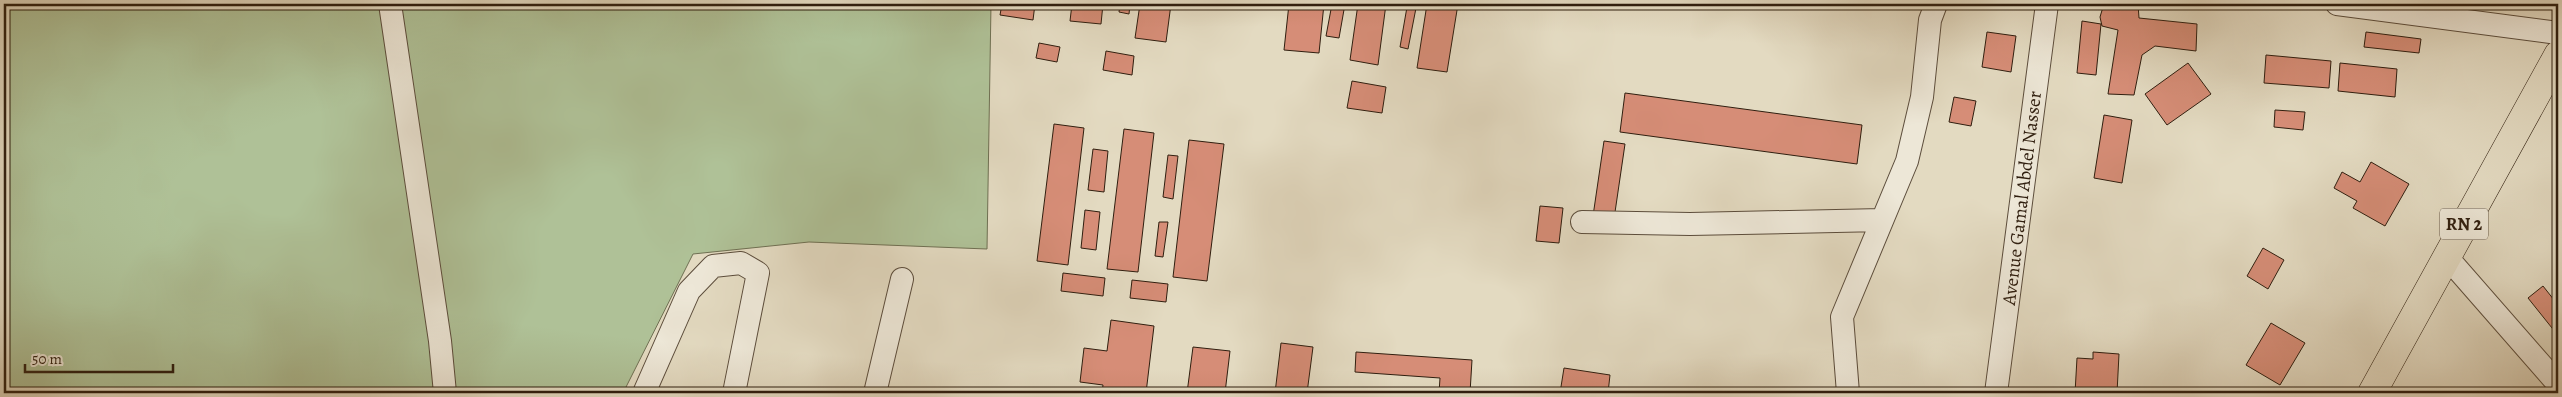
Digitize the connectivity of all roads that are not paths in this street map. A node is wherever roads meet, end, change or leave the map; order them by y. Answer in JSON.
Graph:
{"nodes":[{"id":1,"x":390,"y":4,"type":"edge"},
{"id":2,"x":1936,"y":4,"type":"edge"},
{"id":3,"x":2047,"y":4,"type":"edge"},
{"id":4,"x":2337,"y":4,"type":"edge"},
{"id":5,"x":2558,"y":33,"type":"edge"},
{"id":6,"x":2558,"y":56,"type":"edge"},
{"id":7,"x":1882,"y":220,"type":"junction"},
{"id":8,"x":1582,"y":222,"type":"dead end"},
{"id":9,"x":2446,"y":256,"type":"junction"},
{"id":10,"x":902,"y":279,"type":"dead end"},
{"id":11,"x":2558,"y":384,"type":"edge"},
{"id":12,"x":445,"y":393,"type":"edge"},
{"id":13,"x":644,"y":393,"type":"edge"},
{"id":14,"x":734,"y":393,"type":"edge"},
{"id":15,"x":875,"y":393,"type":"edge"},
{"id":16,"x":1848,"y":393,"type":"edge"},
{"id":17,"x":1996,"y":393,"type":"edge"},
{"id":18,"x":2372,"y":393,"type":"edge"}],
"edges":[{"from":1,"to":12,"type":"street"},
{"from":2,"to":7,"type":"street"},
{"from":3,"to":17,"type":"street","name":"Avenue Gamal Abdel Nasser"},
{"from":4,"to":5,"type":"street"},
{"from":6,"to":9,"type":"main road","number":"RN 2"},
{"from":7,"to":8,"type":"street"},
{"from":7,"to":16,"type":"street"},
{"from":9,"to":11,"type":"street"},
{"from":9,"to":18,"type":"main road","number":"RN 2"},
{"from":10,"to":15,"type":"street"},
{"from":13,"to":14,"type":"street"}]}
